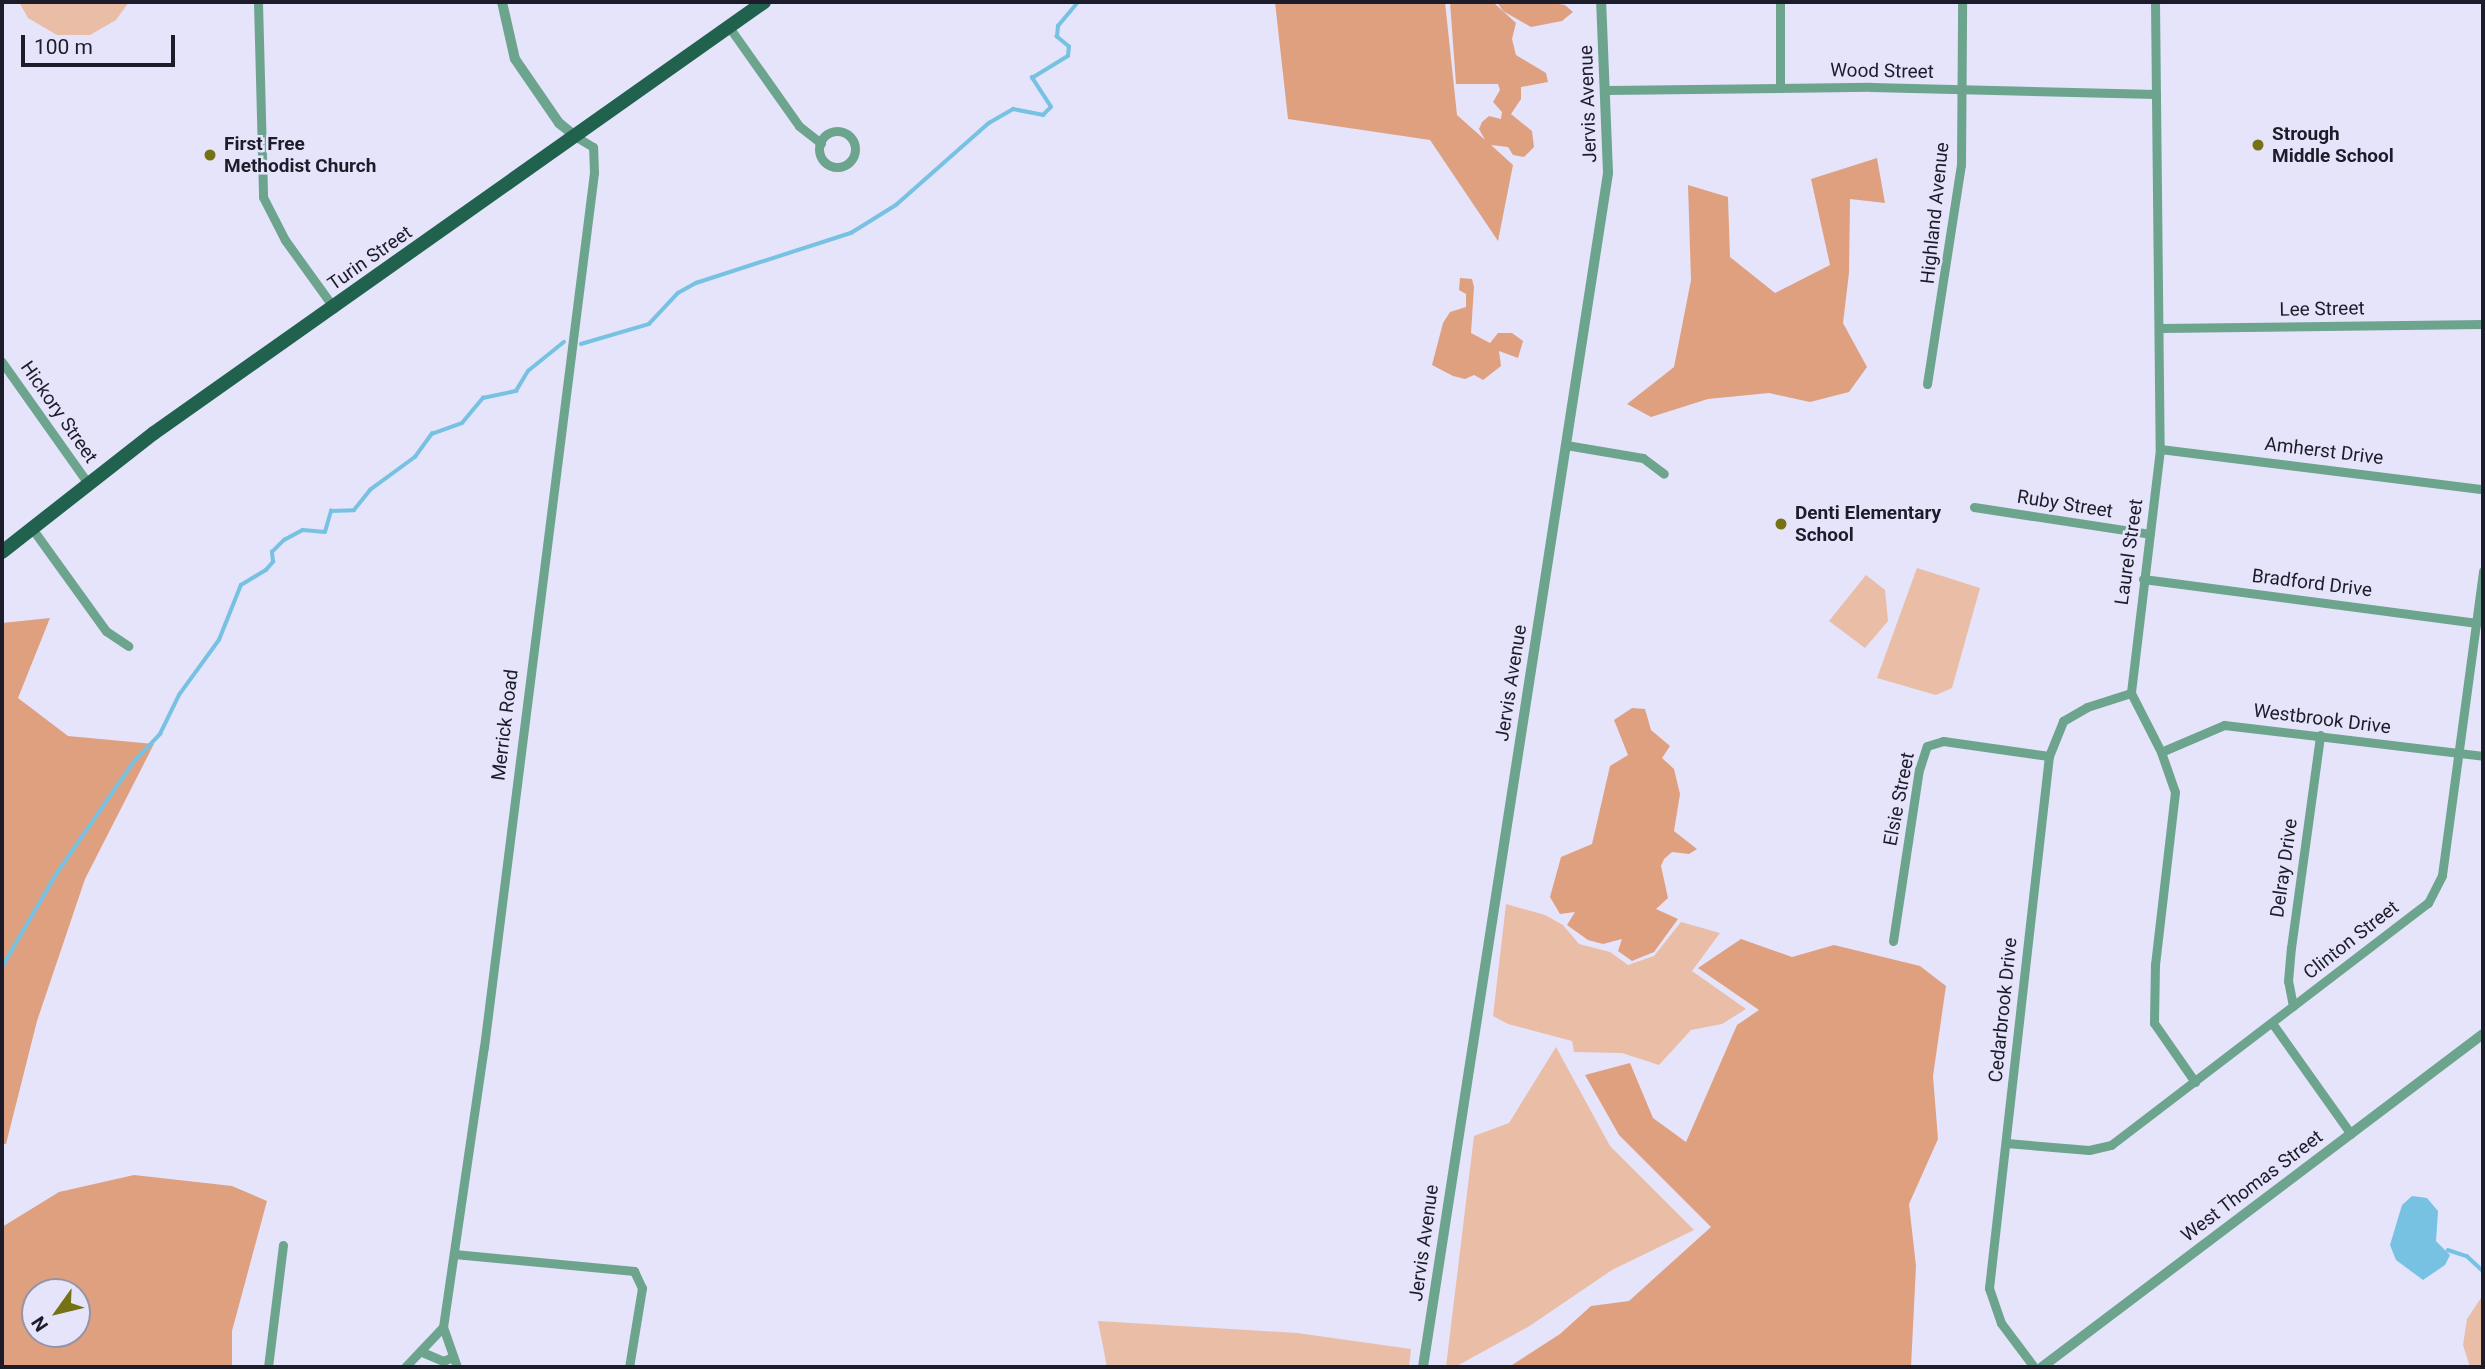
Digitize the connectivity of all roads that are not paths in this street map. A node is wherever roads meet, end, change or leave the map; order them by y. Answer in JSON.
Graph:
{"nodes":[{"id":1,"x":258,"y":2,"type":"edge"},
{"id":2,"x":502,"y":2,"type":"edge"},
{"id":3,"x":764,"y":2,"type":"edge"},
{"id":4,"x":1601,"y":2,"type":"edge"},
{"id":5,"x":1780,"y":2,"type":"edge"},
{"id":6,"x":1962,"y":2,"type":"edge"},
{"id":7,"x":2155,"y":2,"type":"edge"},
{"id":8,"x":729,"y":27,"type":"junction"},
{"id":9,"x":1780,"y":88,"type":"junction"},
{"id":10,"x":1607,"y":90,"type":"junction"},
{"id":11,"x":1961,"y":90,"type":"junction"},
{"id":12,"x":2156,"y":94,"type":"junction"},
{"id":13,"x":575,"y":136,"type":"junction"},
{"id":14,"x":821,"y":142,"type":"junction"},
{"id":15,"x":334,"y":307,"type":"junction"},
{"id":16,"x":2483,"y":324,"type":"edge"},
{"id":17,"x":2161,"y":328,"type":"junction"},
{"id":18,"x":2,"y":362,"type":"edge"},
{"id":19,"x":1927,"y":384,"type":"dead end"},
{"id":20,"x":1566,"y":445,"type":"junction"},
{"id":21,"x":2160,"y":449,"type":"junction"},
{"id":22,"x":1664,"y":474,"type":"dead end"},
{"id":23,"x":87,"y":482,"type":"junction"},
{"id":24,"x":2483,"y":489,"type":"edge"},
{"id":25,"x":1974,"y":507,"type":"dead end"},
{"id":26,"x":31,"y":527,"type":"junction"},
{"id":27,"x":2150,"y":534,"type":"junction"},
{"id":28,"x":2,"y":552,"type":"edge"},
{"id":29,"x":2483,"y":571,"type":"edge"},
{"id":30,"x":2143,"y":579,"type":"junction"},
{"id":31,"x":2477,"y":623,"type":"junction"},
{"id":32,"x":128,"y":646,"type":"dead end"},
{"id":33,"x":2131,"y":693,"type":"junction"},
{"id":34,"x":2320,"y":735,"type":"junction"},
{"id":35,"x":2161,"y":752,"type":"junction"},
{"id":36,"x":2459,"y":754,"type":"junction"},
{"id":37,"x":2049,"y":756,"type":"junction"},
{"id":38,"x":2483,"y":756,"type":"edge"},
{"id":39,"x":1893,"y":941,"type":"dead end"},
{"id":40,"x":2293,"y":1006,"type":"junction"},
{"id":41,"x":2272,"y":1023,"type":"junction"},
{"id":42,"x":2483,"y":1034,"type":"edge"},
{"id":43,"x":2195,"y":1082,"type":"junction"},
{"id":44,"x":2351,"y":1134,"type":"junction"},
{"id":45,"x":2006,"y":1143,"type":"junction"},
{"id":46,"x":283,"y":1245,"type":"dead end"},
{"id":47,"x":454,"y":1254,"type":"junction"},
{"id":48,"x":443,"y":1327,"type":"junction"},
{"id":49,"x":422,"y":1352,"type":"junction"},
{"id":50,"x":453,"y":1357,"type":"junction"},
{"id":51,"x":268,"y":1367,"type":"edge"},
{"id":52,"x":405,"y":1367,"type":"edge"},
{"id":53,"x":457,"y":1367,"type":"edge"},
{"id":54,"x":629,"y":1367,"type":"edge"},
{"id":55,"x":1423,"y":1367,"type":"edge"},
{"id":56,"x":2034,"y":1367,"type":"edge"},
{"id":57,"x":2042,"y":1367,"type":"edge"}],
"edges":[{"from":1,"to":15,"type":"street"},
{"from":2,"to":13,"type":"street"},
{"from":3,"to":8,"type":"main road","name":"Turin Street"},
{"from":4,"to":10,"type":"street","name":"Jervis Avenue"},
{"from":5,"to":9,"type":"street"},
{"from":6,"to":11,"type":"street","name":"Highland Avenue"},
{"from":7,"to":12,"type":"street","name":"Laurel Street"},
{"from":8,"to":13,"type":"main road","name":"Turin Street"},
{"from":8,"to":14,"type":"street"},
{"from":9,"to":10,"type":"street","name":"Wood Street"},
{"from":9,"to":11,"type":"street","name":"Wood Street"},
{"from":10,"to":20,"type":"street","name":"Jervis Avenue"},
{"from":11,"to":12,"type":"street","name":"Wood Street"},
{"from":11,"to":19,"type":"street","name":"Highland Avenue"},
{"from":12,"to":17,"type":"street","name":"Laurel Street"},
{"from":13,"to":15,"type":"main road","name":"Turin Street"},
{"from":13,"to":47,"type":"street","name":"Merrick Road"},
{"from":14,"to":14,"type":"street"},
{"from":15,"to":23,"type":"main road","name":"Turin Street"},
{"from":16,"to":17,"type":"street","name":"Lee Street"},
{"from":17,"to":21,"type":"street","name":"Laurel Street"},
{"from":18,"to":23,"type":"street","name":"Hickory Street"},
{"from":20,"to":22,"type":"street"},
{"from":20,"to":55,"type":"street","name":"Jervis Avenue"},
{"from":21,"to":24,"type":"street","name":"Amherst Drive"},
{"from":21,"to":27,"type":"street","name":"Laurel Street"},
{"from":23,"to":26,"type":"main road","name":"Turin Street"},
{"from":25,"to":27,"type":"street","name":"Ruby Street"},
{"from":26,"to":28,"type":"main road","name":"Turin Street"},
{"from":26,"to":32,"type":"street"},
{"from":27,"to":30,"type":"street","name":"Laurel Street"},
{"from":29,"to":31,"type":"street","name":"Clinton Street"},
{"from":30,"to":31,"type":"street","name":"Bradford Drive"},
{"from":30,"to":33,"type":"street","name":"Laurel Street"},
{"from":31,"to":36,"type":"street","name":"Clinton Street"},
{"from":33,"to":35,"type":"street"},
{"from":33,"to":37,"type":"street","name":"Cedarbrook Drive"},
{"from":34,"to":35,"type":"street","name":"Westbrook Drive"},
{"from":34,"to":36,"type":"street","name":"Westbrook Drive"},
{"from":34,"to":40,"type":"street","name":"Delray Drive"},
{"from":35,"to":43,"type":"street"},
{"from":36,"to":38,"type":"street","name":"Westbrook Drive"},
{"from":36,"to":40,"type":"street","name":"Clinton Street"},
{"from":37,"to":39,"type":"street","name":"Elsie Street"},
{"from":37,"to":45,"type":"street","name":"Cedarbrook Drive"},
{"from":40,"to":41,"type":"street","name":"Clinton Street"},
{"from":41,"to":43,"type":"street","name":"Clinton Street"},
{"from":41,"to":44,"type":"street"},
{"from":42,"to":44,"type":"street","name":"West Thomas Street"},
{"from":43,"to":45,"type":"street","name":"Clinton Street"},
{"from":44,"to":57,"type":"street","name":"West Thomas Street"},
{"from":45,"to":56,"type":"street","name":"Cedarbrook Drive"},
{"from":46,"to":51,"type":"street"},
{"from":47,"to":48,"type":"street","name":"Merrick Road"},
{"from":47,"to":54,"type":"street"},
{"from":48,"to":49,"type":"street"},
{"from":48,"to":50,"type":"street"},
{"from":49,"to":50,"type":"street"},
{"from":49,"to":52,"type":"street"},
{"from":50,"to":53,"type":"street"}]}
